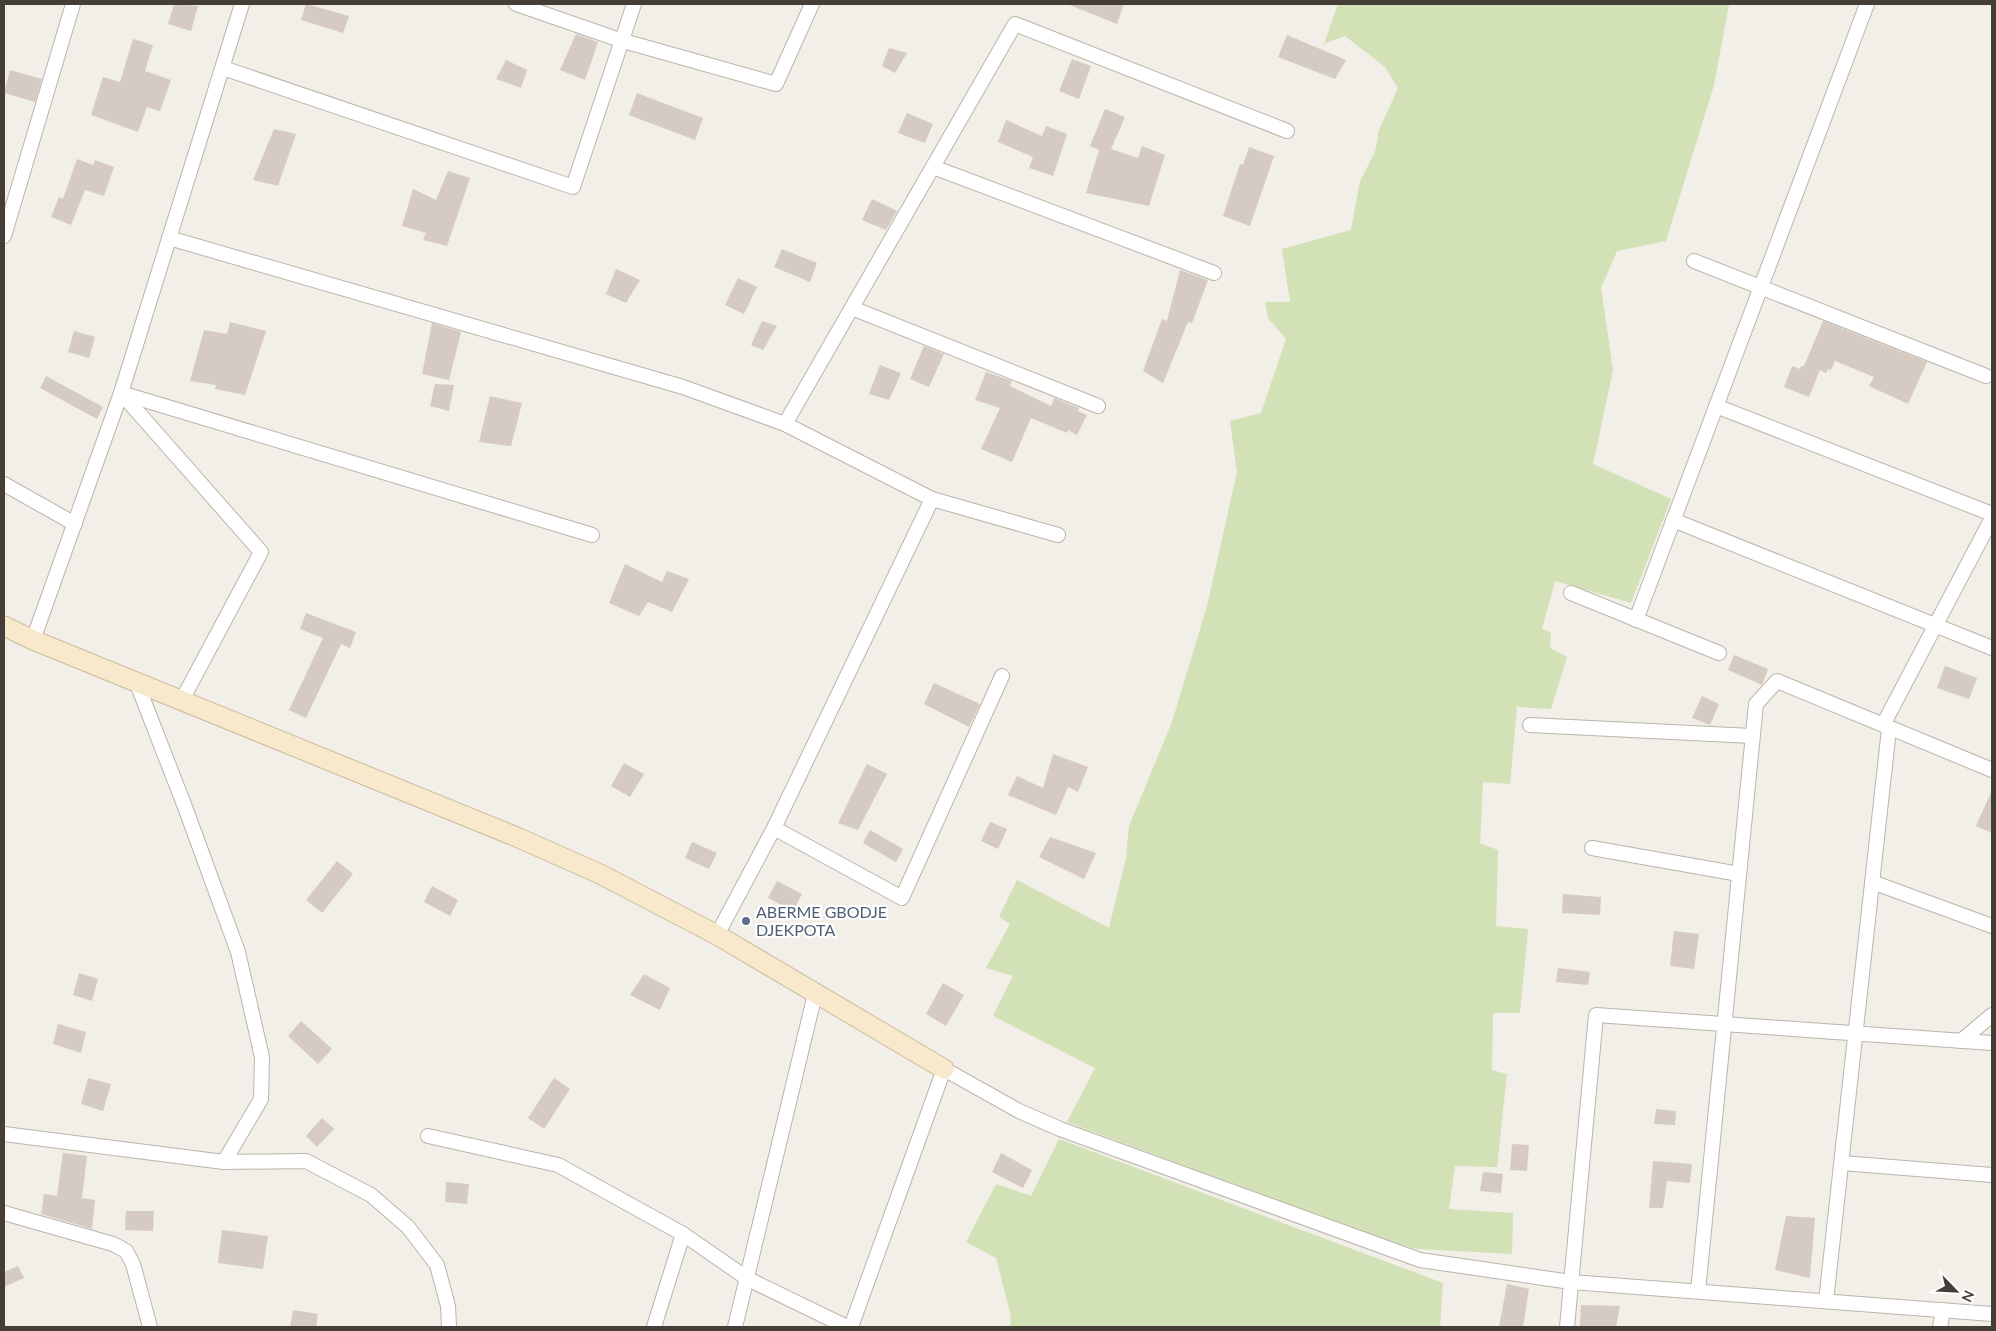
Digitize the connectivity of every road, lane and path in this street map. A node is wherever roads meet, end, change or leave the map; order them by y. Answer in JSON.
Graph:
{"nodes":[{"id":1,"x":73,"y":4,"type":"edge"},
{"id":2,"x":242,"y":4,"type":"edge"},
{"id":3,"x":516,"y":4,"type":"edge"},
{"id":4,"x":634,"y":4,"type":"edge"},
{"id":5,"x":812,"y":4,"type":"edge"},
{"id":6,"x":1867,"y":4,"type":"edge"},
{"id":7,"x":620,"y":40,"type":"junction"},
{"id":8,"x":223,"y":68,"type":"junction"},
{"id":9,"x":1287,"y":131,"type":"dead end"},
{"id":10,"x":932,"y":167,"type":"junction"},
{"id":11,"x":4,"y":236,"type":"edge"},
{"id":12,"x":169,"y":238,"type":"junction"},
{"id":13,"x":1694,"y":261,"type":"dead end"},
{"id":14,"x":1214,"y":273,"type":"dead end"},
{"id":15,"x":1761,"y":286,"type":"junction"},
{"id":16,"x":852,"y":308,"type":"junction"},
{"id":17,"x":1986,"y":376,"type":"dead end"},
{"id":18,"x":121,"y":393,"type":"junction"},
{"id":19,"x":1098,"y":406,"type":"dead end"},
{"id":20,"x":1716,"y":406,"type":"junction"},
{"id":21,"x":785,"y":424,"type":"junction"},
{"id":22,"x":4,"y":484,"type":"edge"},
{"id":23,"x":932,"y":499,"type":"junction"},
{"id":24,"x":1992,"y":516,"type":"edge"},
{"id":25,"x":1674,"y":520,"type":"junction"},
{"id":26,"x":74,"y":524,"type":"junction"},
{"id":27,"x":592,"y":535,"type":"dead end"},
{"id":28,"x":1058,"y":535,"type":"dead end"},
{"id":29,"x":1571,"y":593,"type":"dead end"},
{"id":30,"x":1636,"y":620,"type":"junction"},
{"id":31,"x":1935,"y":625,"type":"junction"},
{"id":32,"x":4,"y":626,"type":"edge"},
{"id":33,"x":33,"y":640,"type":"junction"},
{"id":34,"x":1992,"y":648,"type":"edge"},
{"id":35,"x":1719,"y":653,"type":"dead end"},
{"id":36,"x":1002,"y":676,"type":"dead end"},
{"id":37,"x":136,"y":681,"type":"junction"},
{"id":38,"x":182,"y":700,"type":"junction"},
{"id":39,"x":1530,"y":725,"type":"dead end"},
{"id":40,"x":1886,"y":727,"type":"junction"},
{"id":41,"x":1752,"y":736,"type":"junction"},
{"id":42,"x":1992,"y":770,"type":"edge"},
{"id":43,"x":774,"y":828,"type":"junction"},
{"id":44,"x":1592,"y":848,"type":"dead end"},
{"id":45,"x":1739,"y":874,"type":"junction"},
{"id":46,"x":1872,"y":882,"type":"junction"},
{"id":47,"x":1992,"y":926,"type":"edge"},
{"id":48,"x":716,"y":934,"type":"junction"},
{"id":49,"x":816,"y":994,"type":"junction"},
{"id":50,"x":1992,"y":1015,"type":"edge"},
{"id":51,"x":1724,"y":1024,"type":"junction"},
{"id":52,"x":1856,"y":1034,"type":"junction"},
{"id":53,"x":1961,"y":1041,"type":"junction"},
{"id":54,"x":1992,"y":1043,"type":"edge"},
{"id":55,"x":944,"y":1069,"type":"junction"},
{"id":56,"x":4,"y":1134,"type":"edge"},
{"id":57,"x":428,"y":1136,"type":"dead end"},
{"id":58,"x":224,"y":1162,"type":"junction"},
{"id":59,"x":1842,"y":1163,"type":"junction"},
{"id":60,"x":1992,"y":1175,"type":"edge"},
{"id":61,"x":4,"y":1213,"type":"edge"},
{"id":62,"x":683,"y":1234,"type":"junction"},
{"id":63,"x":748,"y":1279,"type":"junction"},
{"id":64,"x":1571,"y":1282,"type":"junction"},
{"id":65,"x":1698,"y":1292,"type":"junction"},
{"id":66,"x":1826,"y":1301,"type":"junction"},
{"id":67,"x":1943,"y":1310,"type":"junction"},
{"id":68,"x":1992,"y":1314,"type":"edge"},
{"id":69,"x":150,"y":1327,"type":"edge"},
{"id":70,"x":449,"y":1327,"type":"edge"},
{"id":71,"x":654,"y":1327,"type":"edge"},
{"id":72,"x":735,"y":1327,"type":"edge"},
{"id":73,"x":849,"y":1327,"type":"edge"},
{"id":74,"x":1567,"y":1327,"type":"edge"},
{"id":75,"x":1940,"y":1327,"type":"edge"}],
"edges":[{"from":1,"to":11,"type":"street"},
{"from":2,"to":8,"type":"street"},
{"from":3,"to":7,"type":"street"},
{"from":4,"to":7,"type":"street"},
{"from":5,"to":7,"type":"street"},
{"from":6,"to":15,"type":"street"},
{"from":7,"to":8,"type":"street"},
{"from":8,"to":12,"type":"street"},
{"from":9,"to":10,"type":"street"},
{"from":10,"to":14,"type":"street"},
{"from":10,"to":16,"type":"street"},
{"from":12,"to":18,"type":"street"},
{"from":12,"to":21,"type":"street"},
{"from":13,"to":15,"type":"street"},
{"from":15,"to":17,"type":"street"},
{"from":15,"to":20,"type":"street"},
{"from":16,"to":19,"type":"street"},
{"from":16,"to":21,"type":"street"},
{"from":18,"to":26,"type":"street"},
{"from":18,"to":27,"type":"street"},
{"from":18,"to":38,"type":"street"},
{"from":20,"to":24,"type":"street"},
{"from":20,"to":25,"type":"street"},
{"from":21,"to":23,"type":"street"},
{"from":22,"to":26,"type":"street"},
{"from":23,"to":28,"type":"street"},
{"from":23,"to":43,"type":"street"},
{"from":24,"to":31,"type":"street"},
{"from":25,"to":30,"type":"street"},
{"from":25,"to":31,"type":"street"},
{"from":26,"to":33,"type":"street"},
{"from":29,"to":30,"type":"street"},
{"from":30,"to":35,"type":"street"},
{"from":31,"to":34,"type":"street"},
{"from":31,"to":40,"type":"street"},
{"from":32,"to":33,"type":"street"},
{"from":33,"to":37,"type":"street"},
{"from":36,"to":43,"type":"street"},
{"from":37,"to":38,"type":"street"},
{"from":37,"to":58,"type":"street"},
{"from":38,"to":48,"type":"street"},
{"from":39,"to":41,"type":"street"},
{"from":40,"to":41,"type":"street"},
{"from":40,"to":42,"type":"street"},
{"from":40,"to":46,"type":"street"},
{"from":41,"to":45,"type":"street"},
{"from":43,"to":48,"type":"street"},
{"from":44,"to":45,"type":"street"},
{"from":45,"to":51,"type":"street"},
{"from":46,"to":47,"type":"street"},
{"from":46,"to":52,"type":"street"},
{"from":48,"to":49,"type":"street"},
{"from":49,"to":55,"type":"street"},
{"from":49,"to":63,"type":"street"},
{"from":50,"to":53,"type":"street"},
{"from":51,"to":52,"type":"street"},
{"from":51,"to":64,"type":"street"},
{"from":51,"to":65,"type":"street"},
{"from":52,"to":53,"type":"street"},
{"from":52,"to":59,"type":"street"},
{"from":53,"to":54,"type":"street"},
{"from":55,"to":64,"type":"street"},
{"from":55,"to":73,"type":"street"},
{"from":56,"to":58,"type":"street"},
{"from":57,"to":62,"type":"street"},
{"from":58,"to":70,"type":"street"},
{"from":59,"to":60,"type":"street"},
{"from":59,"to":66,"type":"street"},
{"from":61,"to":69,"type":"street"},
{"from":62,"to":63,"type":"street"},
{"from":62,"to":71,"type":"street"},
{"from":63,"to":72,"type":"street"},
{"from":63,"to":73,"type":"street"},
{"from":64,"to":65,"type":"street"},
{"from":64,"to":74,"type":"street"},
{"from":65,"to":66,"type":"street"},
{"from":66,"to":67,"type":"street"},
{"from":67,"to":68,"type":"street"},
{"from":67,"to":75,"type":"street"}]}
